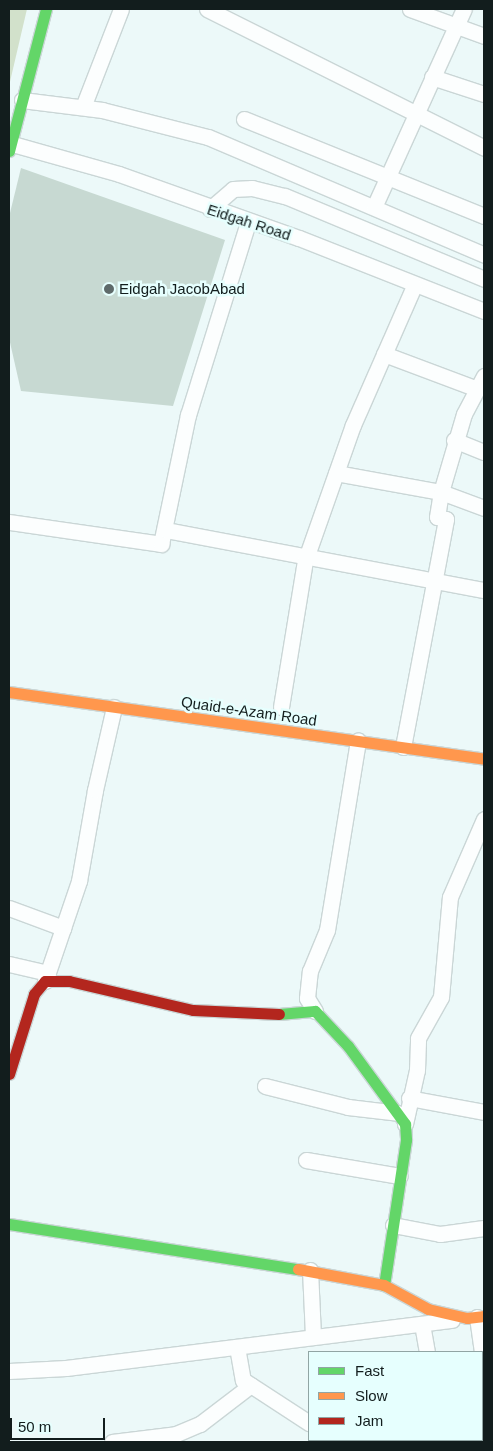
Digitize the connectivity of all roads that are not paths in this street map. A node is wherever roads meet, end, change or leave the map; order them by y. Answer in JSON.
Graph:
{"nodes":[{"id":1,"x":46,"y":9,"type":"edge"},
{"id":2,"x":121,"y":9,"type":"edge"},
{"id":3,"x":207,"y":9,"type":"edge"},
{"id":4,"x":410,"y":9,"type":"edge"},
{"id":5,"x":464,"y":9,"type":"edge"},
{"id":6,"x":456,"y":26,"type":"junction"},
{"id":7,"x":484,"y":36,"type":"edge"},
{"id":8,"x":432,"y":77,"type":"junction"},
{"id":9,"x":484,"y":94,"type":"edge"},
{"id":10,"x":22,"y":100,"type":"junction"},
{"id":11,"x":83,"y":108,"type":"junction"},
{"id":12,"x":416,"y":113,"type":"junction"},
{"id":13,"x":244,"y":119,"type":"dead end"},
{"id":14,"x":9,"y":146,"type":"edge"},
{"id":15,"x":484,"y":148,"type":"edge"},
{"id":16,"x":388,"y":177,"type":"junction"},
{"id":17,"x":374,"y":207,"type":"junction"},
{"id":18,"x":210,"y":209,"type":"junction"},
{"id":19,"x":484,"y":216,"type":"edge"},
{"id":20,"x":248,"y":222,"type":"junction"},
{"id":21,"x":482,"y":249,"type":"edge"},
{"id":22,"x":484,"y":279,"type":"edge"},
{"id":23,"x":414,"y":286,"type":"junction"},
{"id":24,"x":484,"y":312,"type":"edge"},
{"id":25,"x":384,"y":354,"type":"junction"},
{"id":26,"x":484,"y":376,"type":"edge"},
{"id":27,"x":479,"y":393,"type":"edge"},
{"id":28,"x":454,"y":440,"type":"junction"},
{"id":29,"x":484,"y":452,"type":"edge"},
{"id":30,"x":336,"y":473,"type":"junction"},
{"id":31,"x":441,"y":492,"type":"junction"},
{"id":32,"x":484,"y":508,"type":"edge"},
{"id":33,"x":9,"y":522,"type":"edge"},
{"id":34,"x":166,"y":530,"type":"junction"},
{"id":35,"x":306,"y":556,"type":"junction"},
{"id":36,"x":434,"y":582,"type":"junction"},
{"id":37,"x":484,"y":590,"type":"edge"},
{"id":38,"x":9,"y":692,"type":"edge"},
{"id":39,"x":281,"y":706,"type":"dead end"},
{"id":40,"x":114,"y":707,"type":"junction"},
{"id":41,"x":358,"y":741,"type":"junction"},
{"id":42,"x":404,"y":747,"type":"junction"},
{"id":43,"x":484,"y":758,"type":"edge"},
{"id":44,"x":484,"y":819,"type":"edge"},
{"id":45,"x":9,"y":908,"type":"edge"},
{"id":46,"x":63,"y":928,"type":"junction"},
{"id":47,"x":9,"y":964,"type":"edge"},
{"id":48,"x":47,"y":977,"type":"junction"},
{"id":49,"x":315,"y":1011,"type":"junction"},
{"id":50,"x":9,"y":1074,"type":"edge"},
{"id":51,"x":265,"y":1086,"type":"dead end"},
{"id":52,"x":409,"y":1098,"type":"junction"},
{"id":53,"x":484,"y":1112,"type":"edge"},
{"id":54,"x":402,"y":1118,"type":"junction"},
{"id":55,"x":306,"y":1160,"type":"dead end"},
{"id":56,"x":400,"y":1176,"type":"junction"},
{"id":57,"x":9,"y":1224,"type":"edge"},
{"id":58,"x":393,"y":1225,"type":"junction"},
{"id":59,"x":484,"y":1228,"type":"edge"},
{"id":60,"x":310,"y":1270,"type":"junction"},
{"id":61,"x":384,"y":1285,"type":"junction"},
{"id":62,"x":476,"y":1317,"type":"edge"},
{"id":63,"x":422,"y":1324,"type":"junction"},
{"id":64,"x":313,"y":1337,"type":"junction"},
{"id":65,"x":237,"y":1346,"type":"junction"},
{"id":66,"x":427,"y":1351,"type":"edge"},
{"id":67,"x":482,"y":1351,"type":"edge"},
{"id":68,"x":9,"y":1371,"type":"edge"},
{"id":69,"x":251,"y":1385,"type":"junction"},
{"id":70,"x":308,"y":1422,"type":"edge"},
{"id":71,"x":112,"y":1442,"type":"edge"}],
"edges":[{"from":1,"to":10,"type":"street"},
{"from":2,"to":11,"type":"street"},
{"from":3,"to":12,"type":"street"},
{"from":4,"to":6,"type":"street"},
{"from":5,"to":6,"type":"street"},
{"from":6,"to":7,"type":"street"},
{"from":6,"to":8,"type":"street"},
{"from":8,"to":9,"type":"street"},
{"from":8,"to":12,"type":"street"},
{"from":10,"to":11,"type":"street"},
{"from":10,"to":14,"type":"street"},
{"from":11,"to":17,"type":"street"},
{"from":12,"to":15,"type":"street"},
{"from":12,"to":16,"type":"street"},
{"from":13,"to":16,"type":"street"},
{"from":14,"to":18,"type":"street","name":"Eidgah Road"},
{"from":16,"to":17,"type":"street"},
{"from":16,"to":19,"type":"street"},
{"from":17,"to":21,"type":"street"},
{"from":18,"to":20,"type":"street","name":"Eidgah Road"},
{"from":18,"to":22,"type":"street"},
{"from":20,"to":23,"type":"street","name":"Eidgah Road"},
{"from":20,"to":34,"type":"street"},
{"from":23,"to":24,"type":"street","name":"Eidgah Road"},
{"from":23,"to":25,"type":"street"},
{"from":25,"to":27,"type":"street"},
{"from":25,"to":30,"type":"street"},
{"from":26,"to":27,"type":"street"},
{"from":27,"to":28,"type":"street"},
{"from":28,"to":29,"type":"street"},
{"from":28,"to":31,"type":"street"},
{"from":30,"to":31,"type":"street"},
{"from":30,"to":35,"type":"street"},
{"from":31,"to":32,"type":"street"},
{"from":31,"to":36,"type":"street"},
{"from":33,"to":34,"type":"street"},
{"from":34,"to":35,"type":"street"},
{"from":35,"to":36,"type":"street"},
{"from":35,"to":39,"type":"street"},
{"from":36,"to":37,"type":"street"},
{"from":36,"to":42,"type":"street"},
{"from":38,"to":40,"type":"street","name":"Quaid-e-Azam Road"},
{"from":40,"to":41,"type":"street","name":"Quaid-e-Azam Road"},
{"from":40,"to":46,"type":"street"},
{"from":41,"to":42,"type":"street","name":"Quaid-e-Azam Road"},
{"from":41,"to":49,"type":"street"},
{"from":42,"to":43,"type":"street","name":"Quaid-e-Azam Road"},
{"from":44,"to":52,"type":"street"},
{"from":45,"to":46,"type":"street"},
{"from":46,"to":48,"type":"street"},
{"from":47,"to":48,"type":"street"},
{"from":48,"to":49,"type":"street"},
{"from":48,"to":50,"type":"street"},
{"from":49,"to":54,"type":"street"},
{"from":51,"to":54,"type":"street"},
{"from":52,"to":53,"type":"street"},
{"from":52,"to":54,"type":"street"},
{"from":54,"to":56,"type":"street"},
{"from":55,"to":56,"type":"street"},
{"from":56,"to":58,"type":"street"},
{"from":57,"to":60,"type":"street"},
{"from":58,"to":59,"type":"street"},
{"from":58,"to":61,"type":"street"},
{"from":60,"to":61,"type":"street"},
{"from":60,"to":64,"type":"street"},
{"from":61,"to":62,"type":"street"},
{"from":62,"to":63,"type":"street"},
{"from":62,"to":67,"type":"street"},
{"from":63,"to":64,"type":"street"},
{"from":63,"to":66,"type":"street"},
{"from":64,"to":65,"type":"street"},
{"from":65,"to":68,"type":"street"},
{"from":65,"to":69,"type":"street"},
{"from":69,"to":70,"type":"street"},
{"from":69,"to":71,"type":"street"}]}
